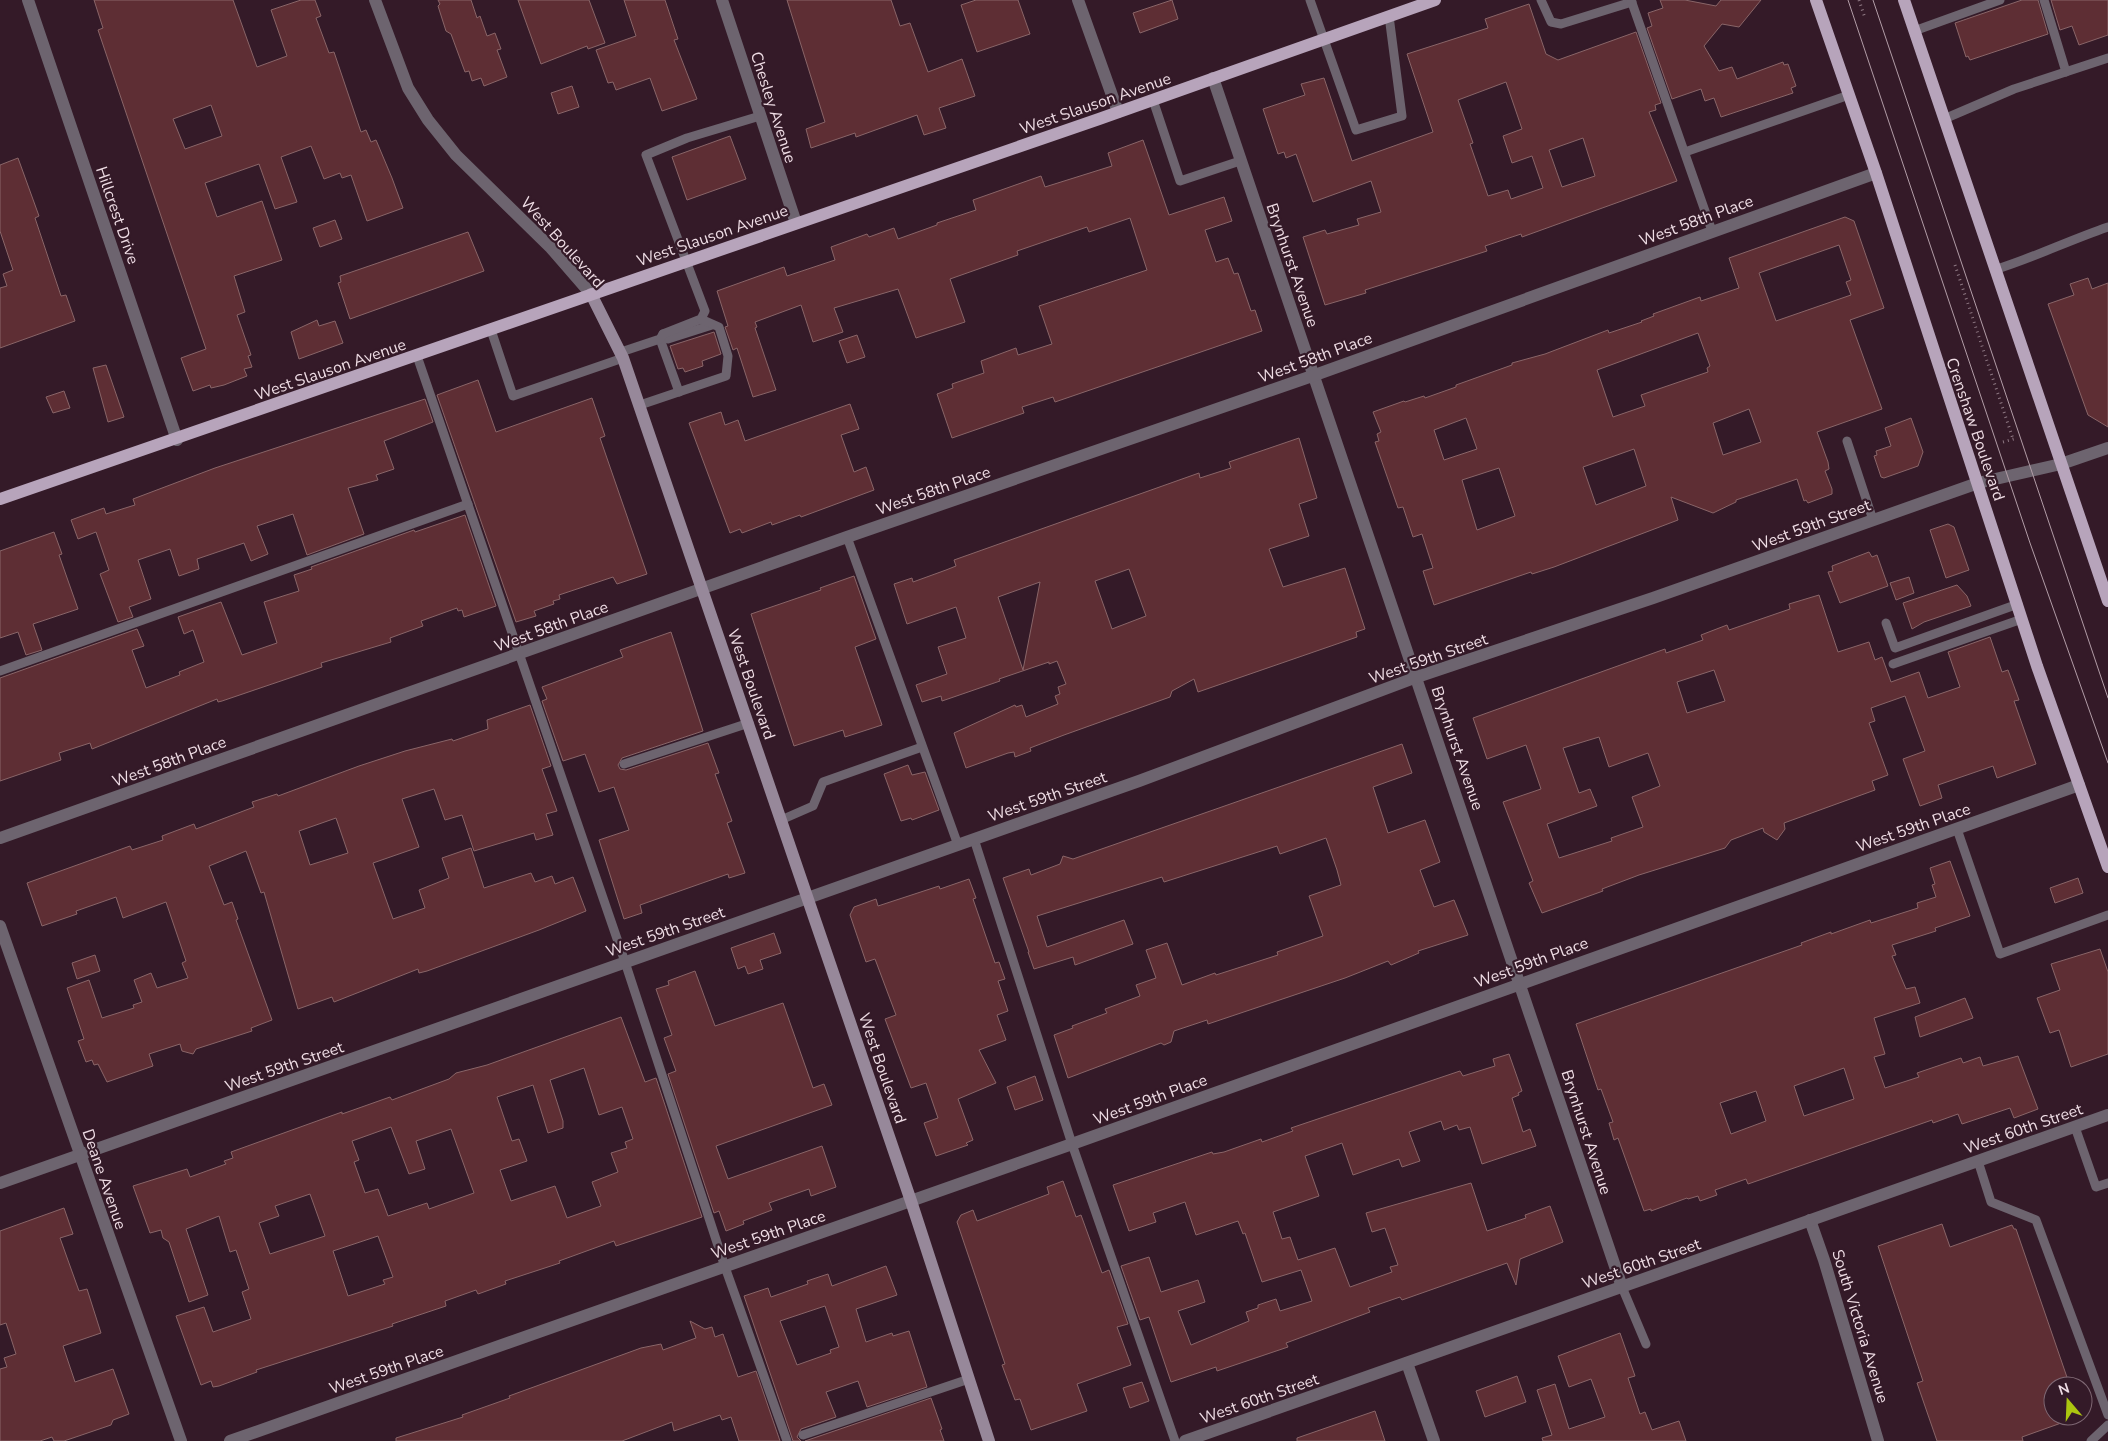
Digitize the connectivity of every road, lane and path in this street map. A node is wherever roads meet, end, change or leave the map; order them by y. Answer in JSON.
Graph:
{"nodes":[{"id":1,"x":28,"y":0,"type":"edge"},
{"id":2,"x":375,"y":0,"type":"edge"},
{"id":3,"x":722,"y":0,"type":"edge"},
{"id":4,"x":1078,"y":0,"type":"edge"},
{"id":5,"x":1310,"y":0,"type":"edge"},
{"id":6,"x":1432,"y":0,"type":"edge"},
{"id":7,"x":1541,"y":0,"type":"edge"},
{"id":8,"x":1816,"y":0,"type":"edge"},
{"id":9,"x":1859,"y":0,"type":"edge"},
{"id":10,"x":1904,"y":0,"type":"edge"},
{"id":11,"x":2000,"y":0,"type":"edge"},
{"id":12,"x":2044,"y":0,"type":"edge"},
{"id":13,"x":1631,"y":1,"type":"edge"},
{"id":14,"x":1389,"y":16,"type":"junction"},
{"id":15,"x":1865,"y":18,"type":"dead end"},
{"id":16,"x":1914,"y":31,"type":"junction"},
{"id":17,"x":1324,"y":39,"type":"junction"},
{"id":18,"x":2108,"y":58,"type":"edge"},
{"id":19,"x":2066,"y":72,"type":"junction"},
{"id":20,"x":1213,"y":78,"type":"junction"},
{"id":21,"x":1849,"y":95,"type":"junction"},
{"id":22,"x":1153,"y":100,"type":"junction"},
{"id":23,"x":1118,"y":112,"type":"junction"},
{"id":24,"x":760,"y":116,"type":"junction"},
{"id":25,"x":1944,"y":119,"type":"junction"},
{"id":26,"x":1685,"y":152,"type":"junction"},
{"id":27,"x":1240,"y":161,"type":"junction"},
{"id":28,"x":1876,"y":173,"type":"junction"},
{"id":29,"x":796,"y":224,"type":"junction"},
{"id":30,"x":2108,"y":227,"type":"edge"},
{"id":31,"x":1712,"y":231,"type":"junction"},
{"id":32,"x":688,"y":261,"type":"junction"},
{"id":33,"x":1955,"y":265,"type":"dead end"},
{"id":34,"x":1997,"y":269,"type":"junction"},
{"id":35,"x":591,"y":294,"type":"junction"},
{"id":36,"x":701,"y":319,"type":"junction"},
{"id":37,"x":712,"y":324,"type":"junction"},
{"id":38,"x":491,"y":330,"type":"junction"},
{"id":39,"x":662,"y":336,"type":"junction"},
{"id":40,"x":622,"y":355,"type":"junction"},
{"id":41,"x":416,"y":356,"type":"junction"},
{"id":42,"x":1314,"y":375,"type":"junction"},
{"id":43,"x":678,"y":392,"type":"junction"},
{"id":44,"x":640,"y":405,"type":"junction"},
{"id":45,"x":178,"y":440,"type":"junction"},
{"id":46,"x":1847,"y":441,"type":"dead end"},
{"id":47,"x":2003,"y":442,"type":"dead end"},
{"id":48,"x":2108,"y":448,"type":"edge"},
{"id":49,"x":2061,"y":464,"type":"junction"},
{"id":50,"x":1978,"y":483,"type":"junction"},
{"id":51,"x":0,"y":499,"type":"edge"},
{"id":52,"x":468,"y":504,"type":"junction"},
{"id":53,"x":1873,"y":520,"type":"junction"},
{"id":54,"x":847,"y":536,"type":"junction"},
{"id":55,"x":702,"y":589,"type":"junction"},
{"id":56,"x":2108,"y":601,"type":"edge"},
{"id":57,"x":2018,"y":604,"type":"junction"},
{"id":58,"x":2022,"y":619,"type":"junction"},
{"id":59,"x":1886,"y":623,"type":"dead end"},
{"id":60,"x":519,"y":654,"type":"junction"},
{"id":61,"x":1893,"y":664,"type":"dead end"},
{"id":62,"x":0,"y":671,"type":"edge"},
{"id":63,"x":1418,"y":678,"type":"junction"},
{"id":64,"x":749,"y":723,"type":"junction"},
{"id":65,"x":922,"y":747,"type":"junction"},
{"id":66,"x":624,"y":764,"type":"dead end"},
{"id":67,"x":2079,"y":784,"type":"junction"},
{"id":68,"x":781,"y":820,"type":"junction"},
{"id":69,"x":1957,"y":829,"type":"junction"},
{"id":70,"x":0,"y":838,"type":"edge"},
{"id":71,"x":974,"y":839,"type":"junction"},
{"id":72,"x":958,"y":845,"type":"junction"},
{"id":73,"x":2108,"y":867,"type":"edge"},
{"id":74,"x":808,"y":898,"type":"junction"},
{"id":75,"x":2108,"y":915,"type":"edge"},
{"id":76,"x":0,"y":926,"type":"edge"},
{"id":77,"x":625,"y":962,"type":"junction"},
{"id":78,"x":1521,"y":983,"type":"junction"},
{"id":79,"x":2108,"y":1115,"type":"edge"},
{"id":80,"x":2075,"y":1127,"type":"junction"},
{"id":81,"x":1072,"y":1144,"type":"junction"},
{"id":82,"x":79,"y":1155,"type":"junction"},
{"id":83,"x":1978,"y":1161,"type":"junction"},
{"id":84,"x":0,"y":1183,"type":"edge"},
{"id":85,"x":2108,"y":1183,"type":"edge"},
{"id":86,"x":911,"y":1201,"type":"junction"},
{"id":87,"x":1810,"y":1220,"type":"junction"},
{"id":88,"x":725,"y":1267,"type":"junction"},
{"id":89,"x":1622,"y":1287,"type":"junction"},
{"id":90,"x":1646,"y":1344,"type":"dead end"},
{"id":91,"x":1407,"y":1363,"type":"junction"},
{"id":92,"x":969,"y":1379,"type":"junction"},
{"id":93,"x":2105,"y":1396,"type":"edge"},
{"id":94,"x":2108,"y":1415,"type":"edge"},
{"id":95,"x":2108,"y":1425,"type":"edge"},
{"id":96,"x":803,"y":1435,"type":"dead end"},
{"id":97,"x":1210,"y":1437,"type":"edge"},
{"id":98,"x":181,"y":1441,"type":"edge"},
{"id":99,"x":230,"y":1441,"type":"edge"},
{"id":100,"x":787,"y":1441,"type":"edge"},
{"id":101,"x":989,"y":1441,"type":"edge"},
{"id":102,"x":1175,"y":1441,"type":"edge"},
{"id":103,"x":1185,"y":1441,"type":"edge"},
{"id":104,"x":1434,"y":1441,"type":"edge"},
{"id":105,"x":1878,"y":1441,"type":"edge"},
{"id":106,"x":2090,"y":1441,"type":"edge"}],
"edges":[{"from":1,"to":45,"type":"street","name":"Hillcrest Drive"},
{"from":2,"to":35,"type":"street","name":"West Boulevard"},
{"from":3,"to":24,"type":"street","name":"Chesley Avenue"},
{"from":4,"to":23,"type":"street"},
{"from":5,"to":17,"type":"lane"},
{"from":6,"to":14,"type":"main road","name":"West Slauson Avenue"},
{"from":7,"to":13,"type":"lane"},
{"from":8,"to":21,"type":"main road","name":"Crenshaw Boulevard"},
{"from":9,"to":15,"type":"path"},
{"from":10,"to":16,"type":"main road"},
{"from":11,"to":16,"type":"lane"},
{"from":12,"to":19,"type":"lane"},
{"from":13,"to":26,"type":"lane"},
{"from":14,"to":17,"type":"main road","name":"West Slauson Avenue"},
{"from":14,"to":17,"type":"lane"},
{"from":16,"to":25,"type":"main road"},
{"from":17,"to":20,"type":"main road","name":"West Slauson Avenue"},
{"from":18,"to":19,"type":"lane"},
{"from":19,"to":25,"type":"lane"},
{"from":20,"to":22,"type":"main road","name":"West Slauson Avenue"},
{"from":20,"to":27,"type":"street","name":"Brynhurst Avenue"},
{"from":21,"to":26,"type":"lane"},
{"from":21,"to":28,"type":"main road","name":"Crenshaw Boulevard"},
{"from":22,"to":23,"type":"main road","name":"West Slauson Avenue"},
{"from":22,"to":27,"type":"lane"},
{"from":23,"to":29,"type":"main road","name":"West Slauson Avenue"},
{"from":24,"to":29,"type":"street","name":"Chesley Avenue"},
{"from":24,"to":32,"type":"lane"},
{"from":25,"to":34,"type":"main road"},
{"from":26,"to":31,"type":"lane"},
{"from":27,"to":42,"type":"street","name":"Brynhurst Avenue"},
{"from":28,"to":31,"type":"street","name":"West 58th Place"},
{"from":28,"to":50,"type":"main road","name":"Crenshaw Boulevard"},
{"from":29,"to":32,"type":"main road","name":"West Slauson Avenue"},
{"from":30,"to":34,"type":"lane"},
{"from":31,"to":42,"type":"street","name":"West 58th Place"},
{"from":32,"to":35,"type":"main road","name":"West Slauson Avenue"},
{"from":32,"to":36,"type":"lane"},
{"from":33,"to":47,"type":"path"},
{"from":34,"to":49,"type":"main road"},
{"from":35,"to":38,"type":"main road","name":"West Slauson Avenue"},
{"from":35,"to":40,"type":"main road","name":"West Boulevard"},
{"from":36,"to":37,"type":"lane"},
{"from":36,"to":39,"type":"lane"},
{"from":37,"to":39,"type":"lane"},
{"from":37,"to":43,"type":"lane"},
{"from":38,"to":40,"type":"lane"},
{"from":38,"to":41,"type":"main road","name":"West Slauson Avenue"},
{"from":39,"to":40,"type":"lane"},
{"from":39,"to":43,"type":"lane"},
{"from":40,"to":44,"type":"main road","name":"West Boulevard"},
{"from":41,"to":45,"type":"main road","name":"West Slauson Avenue"},
{"from":41,"to":52,"type":"lane"},
{"from":42,"to":54,"type":"street","name":"West 58th Place"},
{"from":42,"to":63,"type":"street","name":"Brynhurst Avenue"},
{"from":43,"to":44,"type":"lane"},
{"from":44,"to":55,"type":"main road","name":"West Boulevard"},
{"from":45,"to":51,"type":"main road","name":"West Slauson Avenue"},
{"from":46,"to":53,"type":"lane"},
{"from":48,"to":49,"type":"street","name":"West 59th Street"},
{"from":49,"to":50,"type":"street","name":"West 59th Street"},
{"from":49,"to":56,"type":"main road"},
{"from":50,"to":53,"type":"street","name":"West 59th Street"},
{"from":50,"to":57,"type":"main road","name":"Crenshaw Boulevard"},
{"from":52,"to":60,"type":"lane"},
{"from":52,"to":62,"type":"lane"},
{"from":53,"to":63,"type":"street","name":"West 59th Street"},
{"from":54,"to":55,"type":"street","name":"West 58th Place"},
{"from":54,"to":65,"type":"lane"},
{"from":55,"to":60,"type":"street","name":"West 58th Place"},
{"from":55,"to":64,"type":"main road","name":"West Boulevard"},
{"from":57,"to":58,"type":"main road","name":"Crenshaw Boulevard"},
{"from":57,"to":59,"type":"lane"},
{"from":58,"to":61,"type":"lane"},
{"from":58,"to":67,"type":"main road","name":"Crenshaw Boulevard"},
{"from":60,"to":70,"type":"street","name":"West 58th Place"},
{"from":60,"to":77,"type":"lane"},
{"from":63,"to":71,"type":"street","name":"West 59th Street"},
{"from":63,"to":78,"type":"street","name":"Brynhurst Avenue"},
{"from":64,"to":66,"type":"lane"},
{"from":64,"to":68,"type":"main road","name":"West Boulevard"},
{"from":65,"to":68,"type":"lane"},
{"from":65,"to":72,"type":"lane"},
{"from":67,"to":69,"type":"street","name":"West 59th Place"},
{"from":67,"to":73,"type":"main road","name":"Crenshaw Boulevard"},
{"from":68,"to":74,"type":"main road","name":"West Boulevard"},
{"from":69,"to":75,"type":"lane"},
{"from":69,"to":78,"type":"street","name":"West 59th Place"},
{"from":71,"to":72,"type":"street","name":"West 59th Street"},
{"from":71,"to":81,"type":"lane"},
{"from":72,"to":74,"type":"street","name":"West 59th Street"},
{"from":74,"to":77,"type":"street","name":"West 59th Street"},
{"from":74,"to":86,"type":"main road","name":"West Boulevard"},
{"from":76,"to":82,"type":"street","name":"Deane Avenue"},
{"from":77,"to":82,"type":"street","name":"West 59th Street"},
{"from":77,"to":88,"type":"lane"},
{"from":78,"to":81,"type":"street","name":"West 59th Place"},
{"from":78,"to":89,"type":"street","name":"Brynhurst Avenue"},
{"from":79,"to":80,"type":"street","name":"West 60th Street"},
{"from":80,"to":83,"type":"street","name":"West 60th Street"},
{"from":80,"to":85,"type":"lane"},
{"from":81,"to":86,"type":"street","name":"West 59th Place"},
{"from":81,"to":102,"type":"lane"},
{"from":82,"to":84,"type":"street","name":"West 59th Street"},
{"from":82,"to":98,"type":"street","name":"Deane Avenue"},
{"from":83,"to":87,"type":"street","name":"West 60th Street"},
{"from":83,"to":93,"type":"lane"},
{"from":86,"to":88,"type":"street","name":"West 59th Place"},
{"from":86,"to":92,"type":"main road","name":"West Boulevard"},
{"from":87,"to":89,"type":"street","name":"West 60th Street"},
{"from":87,"to":105,"type":"street","name":"South Victoria Avenue"},
{"from":88,"to":99,"type":"street","name":"West 59th Place"},
{"from":88,"to":100,"type":"lane"},
{"from":89,"to":90,"type":"lane"},
{"from":89,"to":91,"type":"street","name":"West 60th Street"},
{"from":91,"to":97,"type":"street","name":"West 60th Street"},
{"from":91,"to":104,"type":"street"},
{"from":92,"to":96,"type":"lane"},
{"from":92,"to":101,"type":"main road","name":"West Boulevard"},
{"from":93,"to":94,"type":"lane"},
{"from":95,"to":106,"type":"lane"},
{"from":97,"to":103,"type":"street","name":"West 60th Street"}]}
